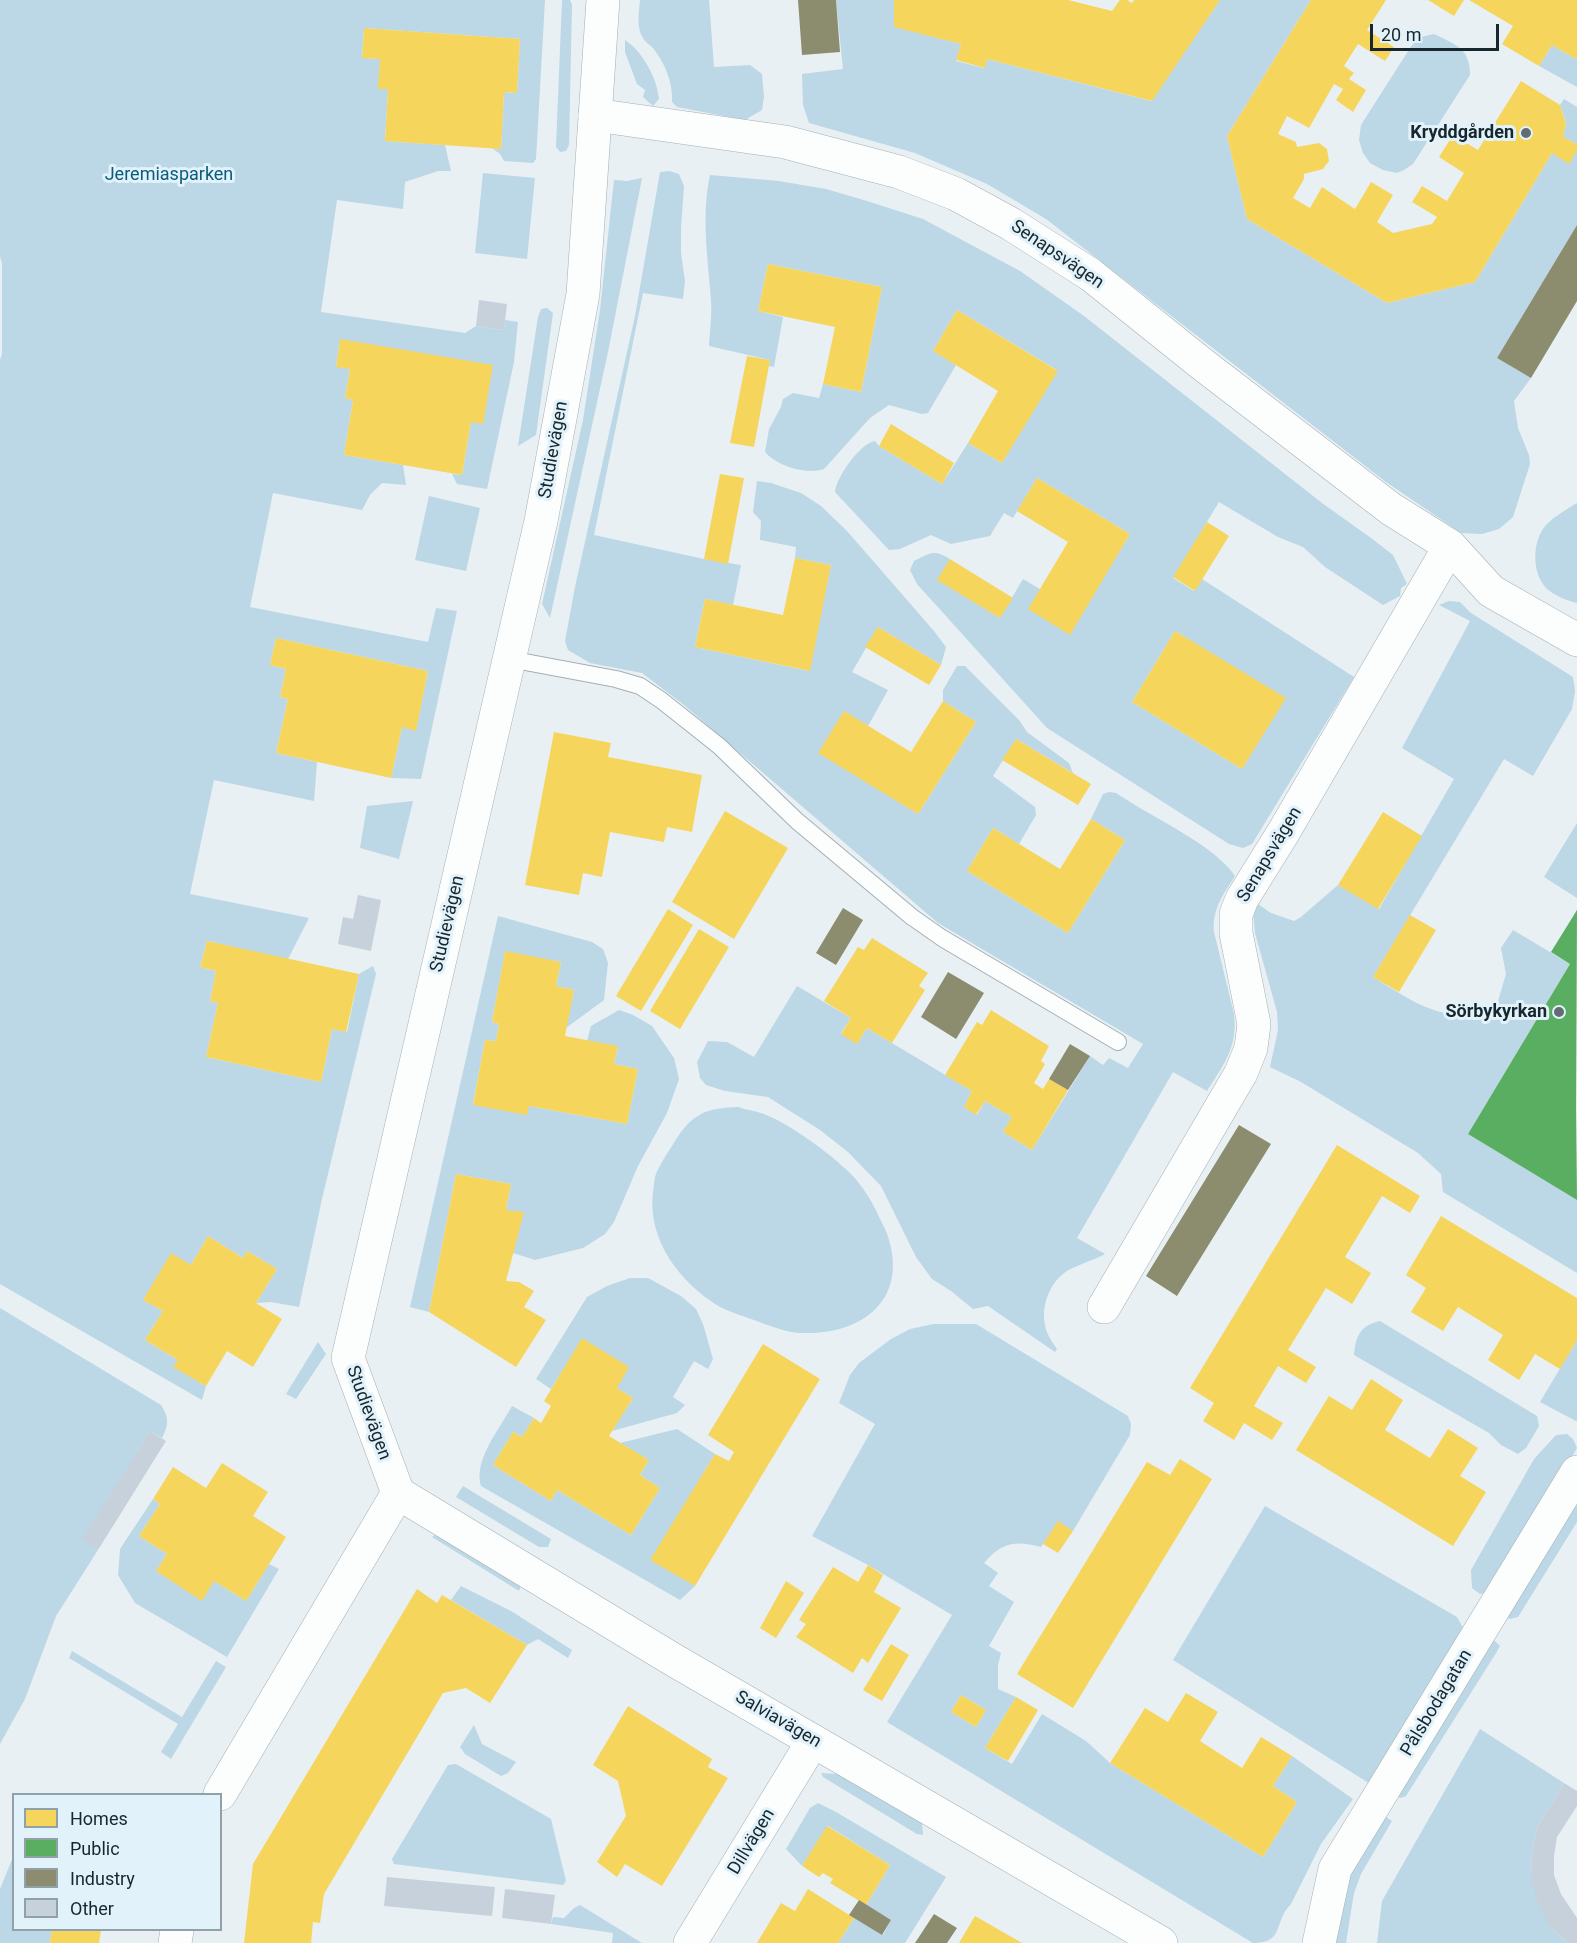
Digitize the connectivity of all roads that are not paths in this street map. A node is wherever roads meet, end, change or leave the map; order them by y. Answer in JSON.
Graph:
{"nodes":[{"id":1,"x":603,"y":0,"type":"edge"},
{"id":2,"x":595,"y":115,"type":"junction"},
{"id":3,"x":1450,"y":546,"type":"junction"},
{"id":4,"x":1577,"y":640,"type":"edge"},
{"id":5,"x":509,"y":659,"type":"junction"},
{"id":6,"x":1118,"y":1042,"type":"dead end"},
{"id":7,"x":1104,"y":1308,"type":"dead end"},
{"id":8,"x":1577,"y":1472,"type":"edge"},
{"id":9,"x":398,"y":1493,"type":"junction"},
{"id":10,"x":813,"y":1741,"type":"junction"},
{"id":11,"x":221,"y":1793,"type":"edge"},
{"id":12,"x":690,"y":1943,"type":"edge"},
{"id":13,"x":1161,"y":1943,"type":"edge"},
{"id":14,"x":1319,"y":1943,"type":"edge"}],
"edges":[{"from":1,"to":2,"type":"street","name":"Studievägen"},
{"from":2,"to":3,"type":"street","name":"Senapsvägen"},
{"from":2,"to":5,"type":"street","name":"Studievägen"},
{"from":3,"to":4,"type":"street","name":"Senapsvägen"},
{"from":3,"to":7,"type":"street","name":"Senapsvägen"},
{"from":5,"to":6,"type":"lane"},
{"from":5,"to":9,"type":"street","name":"Studievägen"},
{"from":8,"to":14,"type":"street","name":"Pålsbodagatan"},
{"from":9,"to":10,"type":"street","name":"Salviavägen"},
{"from":9,"to":11,"type":"street"},
{"from":10,"to":12,"type":"street","name":"Dillvägen"},
{"from":10,"to":13,"type":"street","name":"Salviavägen"}]}
